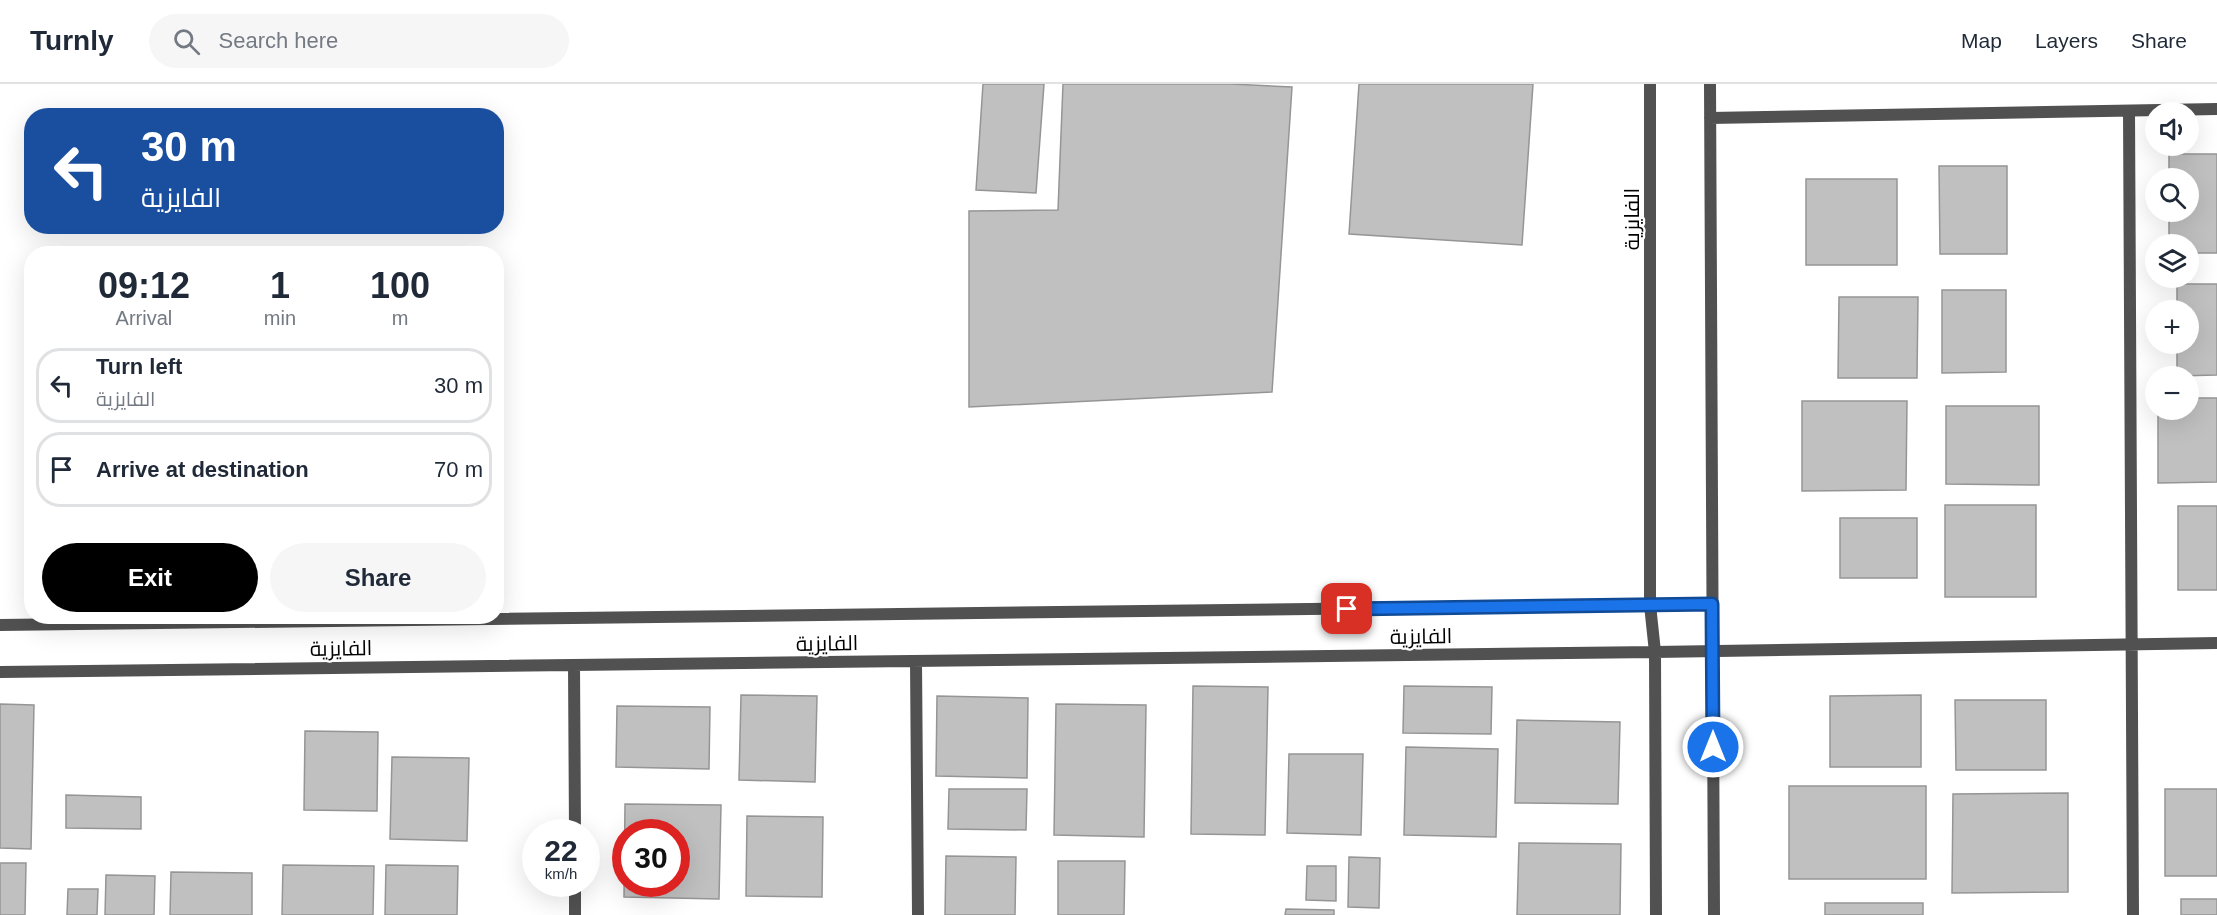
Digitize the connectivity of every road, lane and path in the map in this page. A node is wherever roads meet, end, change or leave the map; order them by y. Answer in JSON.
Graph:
{"nodes":[{"id":1,"x":1650,"y":84,"type":"edge"},
{"id":2,"x":1710,"y":84,"type":"edge"},
{"id":3,"x":2217,"y":109,"type":"edge"},
{"id":4,"x":2129,"y":111,"type":"junction"},
{"id":5,"x":1710,"y":118,"type":"junction"},
{"id":6,"x":1712,"y":604,"type":"junction"},
{"id":7,"x":1650,"y":605,"type":"junction"},
{"id":8,"x":504,"y":619,"type":"edge"},
{"id":9,"x":82,"y":624,"type":"edge"},
{"id":10,"x":0,"y":625,"type":"edge"},
{"id":11,"x":2217,"y":643,"type":"edge"},
{"id":12,"x":2132,"y":644,"type":"junction"},
{"id":13,"x":1713,"y":651,"type":"junction"},
{"id":14,"x":1655,"y":652,"type":"junction"},
{"id":15,"x":916,"y":661,"type":"junction"},
{"id":16,"x":574,"y":665,"type":"junction"},
{"id":17,"x":0,"y":672,"type":"edge"},
{"id":18,"x":575,"y":819,"type":"edge"},
{"id":19,"x":575,"y":897,"type":"edge"},
{"id":20,"x":575,"y":915,"type":"edge"},
{"id":21,"x":918,"y":915,"type":"edge"},
{"id":22,"x":1656,"y":915,"type":"edge"},
{"id":23,"x":1714,"y":915,"type":"edge"},
{"id":24,"x":2133,"y":915,"type":"edge"}],
"edges":[{"from":1,"to":7,"type":"street","name":"الفايزية"},
{"from":2,"to":5,"type":"street"},
{"from":3,"to":4,"type":"street"},
{"from":4,"to":5,"type":"street"},
{"from":4,"to":12,"type":"street"},
{"from":5,"to":6,"type":"street"},
{"from":6,"to":7,"type":"street","name":"الفايزية"},
{"from":6,"to":13,"type":"street"},
{"from":7,"to":8,"type":"street","name":"الفايزية"},
{"from":7,"to":14,"type":"street","name":"الفايزية"},
{"from":9,"to":10,"type":"street","name":"الفايزية"},
{"from":11,"to":12,"type":"street","name":"الفايزية"},
{"from":12,"to":13,"type":"street","name":"الفايزية"},
{"from":12,"to":24,"type":"street"},
{"from":13,"to":14,"type":"street","name":"الفايزية"},
{"from":13,"to":23,"type":"street"},
{"from":14,"to":15,"type":"street","name":"الفايزية"},
{"from":14,"to":22,"type":"street","name":"الفايزية"},
{"from":15,"to":16,"type":"street","name":"الفايزية"},
{"from":15,"to":21,"type":"street"},
{"from":16,"to":17,"type":"street","name":"الفايزية"},
{"from":16,"to":18,"type":"street"},
{"from":19,"to":20,"type":"street"}]}
